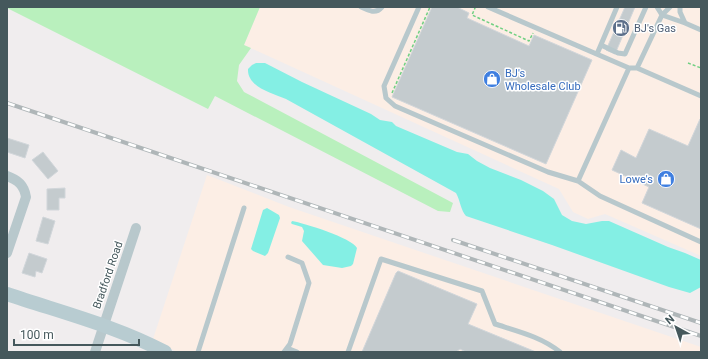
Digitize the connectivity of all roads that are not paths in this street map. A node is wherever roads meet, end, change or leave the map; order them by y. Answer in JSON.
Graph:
{"nodes":[{"id":1,"x":361,"y":7,"type":"edge"},
{"id":2,"x":382,"y":7,"type":"edge"},
{"id":3,"x":419,"y":7,"type":"edge"},
{"id":4,"x":488,"y":7,"type":"edge"},
{"id":5,"x":617,"y":7,"type":"edge"},
{"id":6,"x":646,"y":7,"type":"edge"},
{"id":7,"x":657,"y":7,"type":"edge"},
{"id":8,"x":670,"y":7,"type":"edge"},
{"id":9,"x":680,"y":7,"type":"edge"},
{"id":10,"x":662,"y":15,"type":"junction"},
{"id":11,"x":685,"y":23,"type":"junction"},
{"id":12,"x":701,"y":30,"type":"edge"},
{"id":13,"x":601,"y":45,"type":"junction"},
{"id":14,"x":597,"y":54,"type":"junction"},
{"id":15,"x":629,"y":68,"type":"junction"},
{"id":16,"x":637,"y":68,"type":"junction"},
{"id":17,"x":701,"y":96,"type":"edge"},
{"id":18,"x":7,"y":176,"type":"edge"},
{"id":19,"x":578,"y":181,"type":"junction"},
{"id":20,"x":244,"y":208,"type":"dead end"},
{"id":21,"x":136,"y":228,"type":"dead end"},
{"id":22,"x":701,"y":242,"type":"edge"},
{"id":23,"x":7,"y":253,"type":"edge"},
{"id":24,"x":288,"y":257,"type":"dead end"},
{"id":25,"x":7,"y":294,"type":"edge"},
{"id":26,"x":104,"y":326,"type":"junction"},
{"id":27,"x":285,"y":350,"type":"edge"},
{"id":28,"x":95,"y":352,"type":"edge"},
{"id":29,"x":164,"y":352,"type":"edge"},
{"id":30,"x":198,"y":352,"type":"edge"},
{"id":31,"x":297,"y":352,"type":"edge"},
{"id":32,"x":348,"y":352,"type":"edge"},
{"id":33,"x":560,"y":352,"type":"edge"}],
"edges":[{"from":1,"to":2,"type":"lane"},
{"from":3,"to":19,"type":"lane"},
{"from":4,"to":14,"type":"lane"},
{"from":5,"to":13,"type":"lane"},
{"from":6,"to":13,"type":"lane"},
{"from":7,"to":10,"type":"lane"},
{"from":8,"to":10,"type":"lane"},
{"from":9,"to":11,"type":"lane"},
{"from":10,"to":11,"type":"lane"},
{"from":10,"to":16,"type":"lane"},
{"from":11,"to":12,"type":"lane"},
{"from":13,"to":14,"type":"lane"},
{"from":14,"to":15,"type":"lane"},
{"from":15,"to":16,"type":"lane"},
{"from":15,"to":19,"type":"lane"},
{"from":16,"to":17,"type":"lane"},
{"from":18,"to":23,"type":"street"},
{"from":19,"to":22,"type":"lane"},
{"from":20,"to":30,"type":"lane"},
{"from":21,"to":26,"type":"street","name":"Bradford Road"},
{"from":24,"to":27,"type":"lane"},
{"from":25,"to":26,"type":"street"},
{"from":26,"to":28,"type":"street","name":"Bradford Road"},
{"from":26,"to":29,"type":"street"},
{"from":27,"to":31,"type":"lane"},
{"from":32,"to":33,"type":"lane"}]}
